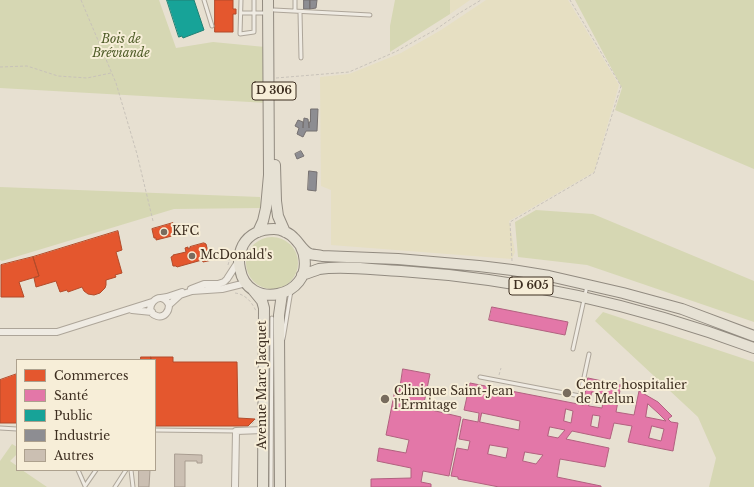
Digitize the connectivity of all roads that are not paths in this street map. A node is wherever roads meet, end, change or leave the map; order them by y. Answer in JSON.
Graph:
{"nodes":[{"id":1,"x":204,"y":0,"type":"edge"},
{"id":2,"x":241,"y":0,"type":"edge"},
{"id":3,"x":254,"y":0,"type":"edge"},
{"id":4,"x":268,"y":0,"type":"edge"},
{"id":5,"x":295,"y":0,"type":"edge"},
{"id":6,"x":272,"y":8,"type":"edge"},
{"id":7,"x":295,"y":12,"type":"junction"},
{"id":8,"x":300,"y":12,"type":"junction"},
{"id":9,"x":241,"y":13,"type":"junction"},
{"id":10,"x":253,"y":13,"type":"junction"},
{"id":11,"x":370,"y":15,"type":"dead end"},
{"id":12,"x":212,"y":26,"type":"dead end"},
{"id":13,"x":301,"y":58,"type":"dead end"},
{"id":14,"x":272,"y":182,"type":"junction"},
{"id":15,"x":258,"y":232,"type":"junction"},
{"id":16,"x":285,"y":232,"type":"junction"},
{"id":17,"x":301,"y":247,"type":"junction"},
{"id":18,"x":238,"y":262,"type":"junction"},
{"id":19,"x":302,"y":275,"type":"junction"},
{"id":20,"x":587,"y":284,"type":"junction"},
{"id":21,"x":248,"y":285,"type":"junction"},
{"id":22,"x":292,"y":289,"type":"junction"},
{"id":23,"x":282,"y":294,"type":"junction"},
{"id":24,"x":584,"y":297,"type":"junction"},
{"id":25,"x":161,"y":298,"type":"junction"},
{"id":26,"x":152,"y":302,"type":"junction"},
{"id":27,"x":169,"y":305,"type":"junction"},
{"id":28,"x":123,"y":311,"type":"junction"},
{"id":29,"x":152,"y":312,"type":"junction"},
{"id":30,"x":689,"y":312,"type":"junction"},
{"id":31,"x":272,"y":318,"type":"dead end"},
{"id":32,"x":754,"y":329,"type":"edge"},
{"id":33,"x":0,"y":332,"type":"edge"},
{"id":34,"x":754,"y":336,"type":"edge"},
{"id":35,"x":754,"y":348,"type":"edge"},
{"id":36,"x":574,"y":349,"type":"dead end"},
{"id":37,"x":589,"y":354,"type":"dead end"},
{"id":38,"x":280,"y":356,"type":"junction"},
{"id":39,"x":480,"y":376,"type":"dead end"},
{"id":40,"x":0,"y":428,"type":"edge"},
{"id":41,"x":16,"y":429,"type":"edge"},
{"id":42,"x":156,"y":430,"type":"edge"},
{"id":43,"x":263,"y":430,"type":"junction"},
{"id":44,"x":236,"y":431,"type":"junction"},
{"id":45,"x":78,"y":471,"type":"edge"},
{"id":46,"x":95,"y":471,"type":"edge"},
{"id":47,"x":125,"y":471,"type":"edge"},
{"id":48,"x":131,"y":471,"type":"edge"},
{"id":49,"x":114,"y":487,"type":"edge"},
{"id":50,"x":133,"y":487,"type":"edge"},
{"id":51,"x":235,"y":487,"type":"edge"},
{"id":52,"x":263,"y":487,"type":"edge"},
{"id":53,"x":271,"y":487,"type":"edge"},
{"id":54,"x":280,"y":487,"type":"edge"}],
"edges":[{"from":1,"to":12,"type":"lane"},
{"from":2,"to":9,"type":"lane"},
{"from":3,"to":10,"type":"lane"},
{"from":4,"to":6,"type":"main road","number":"D 306"},
{"from":5,"to":7,"type":"lane"},
{"from":6,"to":7,"type":"lane"},
{"from":6,"to":10,"type":"lane"},
{"from":6,"to":14,"type":"main road","number":"D 306"},
{"from":6,"to":14,"type":"main road","number":"D 306"},
{"from":7,"to":8,"type":"lane"},
{"from":8,"to":11,"type":"lane"},
{"from":8,"to":13,"type":"lane"},
{"from":9,"to":10,"type":"lane"},
{"from":9,"to":10,"type":"lane"},
{"from":14,"to":15,"type":"main road","number":"D 306"},
{"from":14,"to":16,"type":"main road","number":"D 306"},
{"from":15,"to":16,"type":"main road"},
{"from":15,"to":18,"type":"main road"},
{"from":16,"to":17,"type":"main road"},
{"from":17,"to":19,"type":"main road"},
{"from":17,"to":20,"type":"main road","number":"D 605"},
{"from":18,"to":21,"type":"main road"},
{"from":18,"to":25,"type":"street"},
{"from":19,"to":22,"type":"main road"},
{"from":19,"to":24,"type":"main road","number":"D 605"},
{"from":20,"to":24,"type":"lane"},
{"from":20,"to":30,"type":"main road","number":"D 605"},
{"from":21,"to":23,"type":"main road"},
{"from":21,"to":27,"type":"street"},
{"from":21,"to":43,"type":"main road","name":"Avenue Marc Jacquet"},
{"from":22,"to":23,"type":"main road"},
{"from":22,"to":38,"type":"lane"},
{"from":23,"to":38,"type":"main road","name":"Avenue Marc Jacquet"},
{"from":24,"to":35,"type":"main road","number":"D 605"},
{"from":24,"to":36,"type":"lane"},
{"from":25,"to":26,"type":"street"},
{"from":25,"to":27,"type":"street"},
{"from":26,"to":28,"type":"street"},
{"from":26,"to":29,"type":"street"},
{"from":27,"to":29,"type":"street"},
{"from":28,"to":29,"type":"street"},
{"from":28,"to":33,"type":"street"},
{"from":30,"to":32,"type":"main road"},
{"from":30,"to":34,"type":"main road","number":"D 605"},
{"from":31,"to":53,"type":"lane"},
{"from":37,"to":39,"type":"lane"},
{"from":38,"to":54,"type":"main road","name":"Avenue Marc Jacquet"},
{"from":40,"to":41,"type":"lane"},
{"from":42,"to":44,"type":"lane"},
{"from":43,"to":44,"type":"street"},
{"from":43,"to":52,"type":"main road","name":"Avenue Marc Jacquet"},
{"from":44,"to":51,"type":"street"},
{"from":45,"to":46,"type":"lane"},
{"from":47,"to":49,"type":"lane"},
{"from":48,"to":50,"type":"lane"}]}
